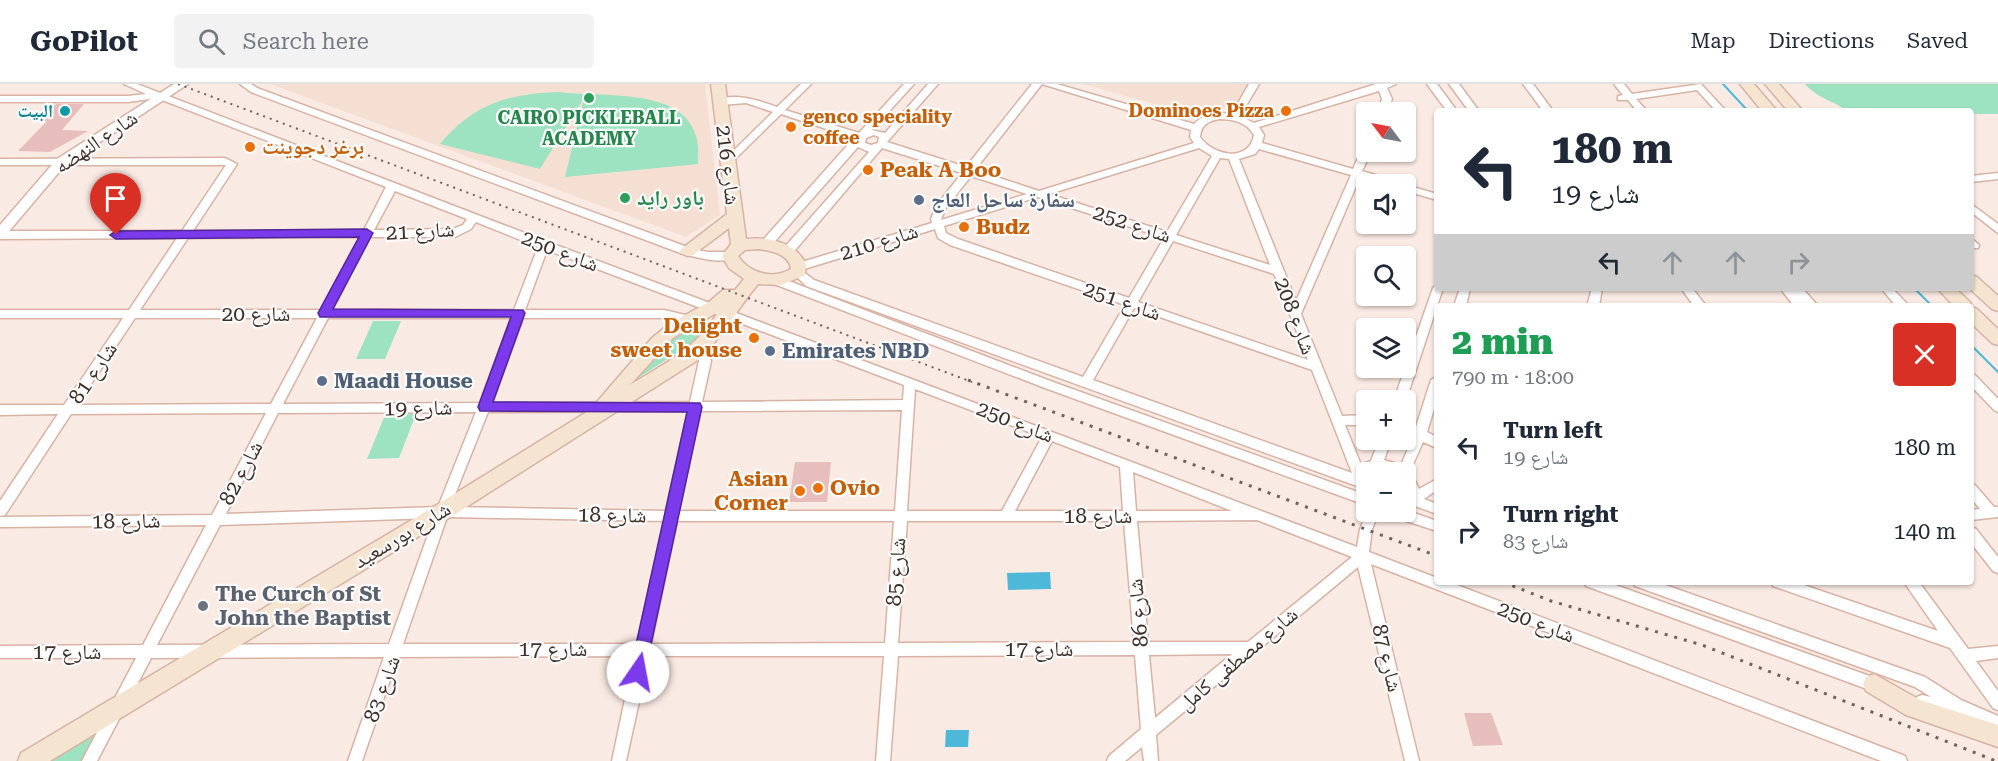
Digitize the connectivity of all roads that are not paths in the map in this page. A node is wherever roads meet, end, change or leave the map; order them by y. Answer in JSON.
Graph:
{"nodes":[{"id":1,"x":129,"y":84,"type":"edge"},
{"id":2,"x":182,"y":84,"type":"edge"},
{"id":3,"x":195,"y":84,"type":"edge"},
{"id":4,"x":245,"y":84,"type":"edge"},
{"id":5,"x":718,"y":84,"type":"edge"},
{"id":6,"x":806,"y":84,"type":"edge"},
{"id":7,"x":909,"y":84,"type":"edge"},
{"id":8,"x":933,"y":84,"type":"edge"},
{"id":9,"x":1037,"y":84,"type":"edge"},
{"id":10,"x":1047,"y":84,"type":"edge"},
{"id":11,"x":1254,"y":84,"type":"edge"},
{"id":12,"x":1432,"y":84,"type":"edge"},
{"id":13,"x":1454,"y":84,"type":"edge"},
{"id":14,"x":1527,"y":84,"type":"edge"},
{"id":15,"x":1609,"y":84,"type":"edge"},
{"id":16,"x":1619,"y":84,"type":"edge"},
{"id":17,"x":1747,"y":84,"type":"edge"},
{"id":18,"x":1772,"y":84,"type":"edge"},
{"id":19,"x":1385,"y":85,"type":"edge"},
{"id":20,"x":1698,"y":86,"type":"edge"},
{"id":21,"x":164,"y":97,"type":"junction"},
{"id":22,"x":1625,"y":97,"type":"junction"},
{"id":23,"x":0,"y":99,"type":"edge"},
{"id":24,"x":720,"y":102,"type":"junction"},
{"id":25,"x":1386,"y":102,"type":"edge"},
{"id":26,"x":1450,"y":108,"type":"edge"},
{"id":27,"x":1472,"y":108,"type":"edge"},
{"id":28,"x":1546,"y":108,"type":"edge"},
{"id":29,"x":1631,"y":108,"type":"edge"},
{"id":30,"x":1638,"y":108,"type":"edge"},
{"id":31,"x":1718,"y":108,"type":"edge"},
{"id":32,"x":1767,"y":108,"type":"edge"},
{"id":33,"x":1793,"y":108,"type":"edge"},
{"id":34,"x":780,"y":110,"type":"junction"},
{"id":35,"x":1235,"y":117,"type":"junction"},
{"id":36,"x":1253,"y":126,"type":"junction"},
{"id":37,"x":1196,"y":128,"type":"junction"},
{"id":38,"x":861,"y":137,"type":"junction"},
{"id":39,"x":882,"y":144,"type":"junction"},
{"id":40,"x":1199,"y":145,"type":"junction"},
{"id":41,"x":1258,"y":145,"type":"junction"},
{"id":42,"x":1217,"y":155,"type":"junction"},
{"id":43,"x":1233,"y":157,"type":"junction"},
{"id":44,"x":728,"y":161,"type":"junction"},
{"id":45,"x":0,"y":162,"type":"edge"},
{"id":46,"x":61,"y":162,"type":"junction"},
{"id":47,"x":1362,"y":162,"type":"edge"},
{"id":48,"x":969,"y":171,"type":"junction"},
{"id":49,"x":1357,"y":173,"type":"junction"},
{"id":50,"x":1360,"y":174,"type":"edge"},
{"id":51,"x":1998,"y":176,"type":"edge"},
{"id":52,"x":1974,"y":179,"type":"edge"},
{"id":53,"x":392,"y":186,"type":"junction"},
{"id":54,"x":1416,"y":191,"type":"edge"},
{"id":55,"x":1038,"y":194,"type":"junction"},
{"id":56,"x":1434,"y":196,"type":"edge"},
{"id":57,"x":1974,"y":209,"type":"edge"},
{"id":58,"x":735,"y":216,"type":"junction"},
{"id":59,"x":474,"y":217,"type":"junction"},
{"id":60,"x":937,"y":225,"type":"junction"},
{"id":61,"x":1998,"y":229,"type":"edge"},
{"id":62,"x":367,"y":233,"type":"junction"},
{"id":63,"x":0,"y":234,"type":"edge"},
{"id":64,"x":185,"y":235,"type":"junction"},
{"id":65,"x":1170,"y":236,"type":"junction"},
{"id":66,"x":765,"y":244,"type":"junction"},
{"id":67,"x":544,"y":245,"type":"junction"},
{"id":68,"x":687,"y":251,"type":"junction"},
{"id":69,"x":734,"y":251,"type":"junction"},
{"id":70,"x":787,"y":252,"type":"junction"},
{"id":71,"x":799,"y":270,"type":"junction"},
{"id":72,"x":1278,"y":271,"type":"junction"},
{"id":73,"x":751,"y":275,"type":"junction"},
{"id":74,"x":773,"y":279,"type":"junction"},
{"id":75,"x":1974,"y":284,"type":"edge"},
{"id":76,"x":1437,"y":291,"type":"edge"},
{"id":77,"x":1688,"y":291,"type":"edge"},
{"id":78,"x":1788,"y":291,"type":"edge"},
{"id":79,"x":1799,"y":291,"type":"edge"},
{"id":80,"x":1888,"y":291,"type":"edge"},
{"id":81,"x":1948,"y":291,"type":"edge"},
{"id":82,"x":1698,"y":303,"type":"edge"},
{"id":83,"x":1798,"y":303,"type":"edge"},
{"id":84,"x":1809,"y":303,"type":"edge"},
{"id":85,"x":1898,"y":303,"type":"edge"},
{"id":86,"x":1961,"y":303,"type":"edge"},
{"id":87,"x":1131,"y":304,"type":"junction"},
{"id":88,"x":1998,"y":305,"type":"edge"},
{"id":89,"x":720,"y":311,"type":"junction"},
{"id":90,"x":325,"y":313,"type":"junction"},
{"id":91,"x":519,"y":313,"type":"junction"},
{"id":92,"x":0,"y":314,"type":"edge"},
{"id":93,"x":132,"y":314,"type":"junction"},
{"id":94,"x":1295,"y":315,"type":"junction"},
{"id":95,"x":1975,"y":317,"type":"edge"},
{"id":96,"x":690,"y":320,"type":"junction"},
{"id":97,"x":1998,"y":322,"type":"edge"},
{"id":98,"x":1998,"y":339,"type":"edge"},
{"id":99,"x":700,"y":349,"type":"junction"},
{"id":100,"x":1315,"y":367,"type":"junction"},
{"id":101,"x":1974,"y":381,"type":"edge"},
{"id":102,"x":1086,"y":382,"type":"junction"},
{"id":103,"x":910,"y":383,"type":"junction"},
{"id":104,"x":1403,"y":390,"type":"edge"},
{"id":105,"x":1434,"y":390,"type":"edge"},
{"id":106,"x":908,"y":405,"type":"junction"},
{"id":107,"x":484,"y":407,"type":"junction"},
{"id":108,"x":695,"y":407,"type":"junction"},
{"id":109,"x":1998,"y":407,"type":"edge"},
{"id":110,"x":274,"y":409,"type":"junction"},
{"id":111,"x":0,"y":410,"type":"edge"},
{"id":112,"x":67,"y":411,"type":"junction"},
{"id":113,"x":601,"y":411,"type":"junction"},
{"id":114,"x":1356,"y":420,"type":"edge"},
{"id":115,"x":1336,"y":421,"type":"junction"},
{"id":116,"x":1416,"y":432,"type":"edge"},
{"id":117,"x":1420,"y":434,"type":"junction"},
{"id":118,"x":1049,"y":435,"type":"junction"},
{"id":119,"x":1434,"y":441,"type":"edge"},
{"id":120,"x":1409,"y":462,"type":"edge"},
{"id":121,"x":1125,"y":465,"type":"junction"},
{"id":122,"x":1356,"y":473,"type":"edge"},
{"id":123,"x":1356,"y":477,"type":"edge"},
{"id":124,"x":1434,"y":486,"type":"edge"},
{"id":125,"x":1974,"y":495,"type":"edge"},
{"id":126,"x":1356,"y":498,"type":"edge"},
{"id":127,"x":1416,"y":499,"type":"edge"},
{"id":128,"x":1416,"y":503,"type":"edge"},
{"id":129,"x":1434,"y":508,"type":"edge"},
{"id":130,"x":0,"y":511,"type":"edge"},
{"id":131,"x":442,"y":512,"type":"junction"},
{"id":132,"x":1982,"y":512,"type":"edge"},
{"id":133,"x":672,"y":516,"type":"junction"},
{"id":134,"x":900,"y":516,"type":"junction"},
{"id":135,"x":1006,"y":516,"type":"junction"},
{"id":136,"x":1130,"y":516,"type":"junction"},
{"id":137,"x":1259,"y":516,"type":"junction"},
{"id":138,"x":1416,"y":519,"type":"edge"},
{"id":139,"x":216,"y":520,"type":"junction"},
{"id":140,"x":0,"y":522,"type":"edge"},
{"id":141,"x":1369,"y":522,"type":"edge"},
{"id":142,"x":1434,"y":525,"type":"edge"},
{"id":143,"x":1974,"y":537,"type":"edge"},
{"id":144,"x":1362,"y":556,"type":"junction"},
{"id":145,"x":1998,"y":567,"type":"edge"},
{"id":146,"x":1434,"y":583,"type":"edge"},
{"id":147,"x":1438,"y":585,"type":"edge"},
{"id":148,"x":1600,"y":585,"type":"edge"},
{"id":149,"x":1648,"y":585,"type":"edge"},
{"id":150,"x":1786,"y":585,"type":"edge"},
{"id":151,"x":1913,"y":585,"type":"edge"},
{"id":152,"x":1142,"y":648,"type":"junction"},
{"id":153,"x":1250,"y":648,"type":"junction"},
{"id":154,"x":396,"y":649,"type":"junction"},
{"id":155,"x":890,"y":649,"type":"junction"},
{"id":156,"x":643,"y":650,"type":"junction"},
{"id":157,"x":1961,"y":650,"type":"junction"},
{"id":158,"x":147,"y":651,"type":"junction"},
{"id":159,"x":209,"y":651,"type":"junction"},
{"id":160,"x":0,"y":652,"type":"edge"},
{"id":161,"x":1998,"y":652,"type":"edge"},
{"id":162,"x":1874,"y":684,"type":"junction"},
{"id":163,"x":1998,"y":704,"type":"edge"},
{"id":164,"x":1956,"y":705,"type":"junction"},
{"id":165,"x":117,"y":708,"type":"junction"},
{"id":166,"x":1998,"y":723,"type":"edge"},
{"id":167,"x":1149,"y":734,"type":"junction"},
{"id":168,"x":1998,"y":736,"type":"edge"},
{"id":169,"x":29,"y":761,"type":"edge"},
{"id":170,"x":89,"y":761,"type":"edge"},
{"id":171,"x":355,"y":761,"type":"edge"},
{"id":172,"x":619,"y":761,"type":"edge"},
{"id":173,"x":883,"y":761,"type":"edge"},
{"id":174,"x":1114,"y":761,"type":"edge"},
{"id":175,"x":1151,"y":761,"type":"edge"},
{"id":176,"x":1412,"y":761,"type":"edge"},
{"id":177,"x":1900,"y":761,"type":"edge"}],
"edges":[{"from":1,"to":21,"type":"street","name":"شارع 250"},
{"from":2,"to":21,"type":"street","name":"شارع النهضه"},
{"from":3,"to":21,"type":"street","name":"شارع النهضه"},
{"from":4,"to":68,"type":"street","name":"شارع 250"},
{"from":5,"to":24,"type":"main road","name":"شارع 216"},
{"from":6,"to":34,"type":"street"},
{"from":7,"to":38,"type":"street"},
{"from":8,"to":39,"type":"street"},
{"from":9,"to":48,"type":"street"},
{"from":10,"to":37,"type":"street"},
{"from":11,"to":35,"type":"street"},
{"from":12,"to":26,"type":"street"},
{"from":13,"to":27,"type":"street"},
{"from":14,"to":28,"type":"street"},
{"from":15,"to":22,"type":"street"},
{"from":16,"to":22,"type":"street"},
{"from":17,"to":32,"type":"main road"},
{"from":18,"to":33,"type":"main road"},
{"from":19,"to":25,"type":"street"},
{"from":19,"to":36,"type":"street"},
{"from":20,"to":22,"type":"street"},
{"from":20,"to":31,"type":"street"},
{"from":21,"to":23,"type":"street"},
{"from":21,"to":46,"type":"street","name":"شارع النهضه"},
{"from":21,"to":53,"type":"street","name":"شارع 250"},
{"from":22,"to":29,"type":"street"},
{"from":22,"to":30,"type":"street"},
{"from":24,"to":34,"type":"street"},
{"from":24,"to":44,"type":"main road","name":"شارع 216"},
{"from":34,"to":38,"type":"street"},
{"from":34,"to":44,"type":"street"},
{"from":35,"to":36,"type":"street"},
{"from":35,"to":37,"type":"street"},
{"from":36,"to":41,"type":"street"},
{"from":37,"to":40,"type":"street"},
{"from":38,"to":39,"type":"street"},
{"from":38,"to":39,"type":"street"},
{"from":38,"to":66,"type":"street"},
{"from":39,"to":48,"type":"street","name":"شارع 252"},
{"from":39,"to":70,"type":"street"},
{"from":40,"to":42,"type":"street"},
{"from":40,"to":55,"type":"street","name":"شارع 210"},
{"from":41,"to":43,"type":"street"},
{"from":41,"to":49,"type":"street"},
{"from":42,"to":43,"type":"street"},
{"from":42,"to":65,"type":"street"},
{"from":43,"to":72,"type":"street","name":"شارع 208"},
{"from":44,"to":58,"type":"main road","name":"شارع 216"},
{"from":45,"to":46,"type":"street"},
{"from":46,"to":63,"type":"street","name":"شارع النهضه"},
{"from":46,"to":64,"type":"street","name":"شارع 81"},
{"from":47,"to":49,"type":"street"},
{"from":48,"to":55,"type":"street","name":"شارع 252"},
{"from":48,"to":60,"type":"street"},
{"from":49,"to":50,"type":"street"},
{"from":49,"to":94,"type":"street"},
{"from":51,"to":52,"type":"street"},
{"from":53,"to":59,"type":"street","name":"شارع 250"},
{"from":53,"to":62,"type":"street","name":"شارع 82"},
{"from":54,"to":56,"type":"street"},
{"from":55,"to":60,"type":"street","name":"شارع 210"},
{"from":55,"to":65,"type":"street","name":"شارع 252"},
{"from":57,"to":61,"type":"street"},
{"from":58,"to":68,"type":"main road"},
{"from":58,"to":69,"type":"main road","name":"شارع 216"},
{"from":59,"to":62,"type":"street","name":"شارع 21"},
{"from":59,"to":67,"type":"street","name":"شارع 250"},
{"from":60,"to":71,"type":"street","name":"شارع 210"},
{"from":60,"to":87,"type":"street","name":"شارع 251"},
{"from":62,"to":64,"type":"street","name":"شارع 21"},
{"from":62,"to":90,"type":"street","name":"شارع 82"},
{"from":63,"to":64,"type":"street","name":"شارع 21"},
{"from":64,"to":93,"type":"street","name":"شارع 81"},
{"from":65,"to":72,"type":"street","name":"شارع 252"},
{"from":65,"to":87,"type":"street"},
{"from":66,"to":69,"type":"main road"},
{"from":66,"to":70,"type":"main road"},
{"from":67,"to":89,"type":"street","name":"شارع 250"},
{"from":67,"to":91,"type":"street","name":"شارع 83"},
{"from":68,"to":69,"type":"street","name":"شارع 250"},
{"from":69,"to":73,"type":"main road"},
{"from":70,"to":71,"type":"main road"},
{"from":71,"to":74,"type":"main road"},
{"from":71,"to":102,"type":"street"},
{"from":72,"to":94,"type":"street","name":"شارع 208"},
{"from":73,"to":74,"type":"main road"},
{"from":73,"to":89,"type":"main road","name":"شارع بورسعيد"},
{"from":74,"to":126,"type":"street"},
{"from":75,"to":88,"type":"main road"},
{"from":76,"to":104,"type":"street"},
{"from":77,"to":82,"type":"street"},
{"from":78,"to":83,"type":"street"},
{"from":79,"to":84,"type":"street"},
{"from":80,"to":85,"type":"street"},
{"from":81,"to":86,"type":"main road"},
{"from":87,"to":100,"type":"street","name":"شارع 251"},
{"from":87,"to":102,"type":"street"},
{"from":89,"to":96,"type":"main road","name":"شارع بورسعيد"},
{"from":89,"to":99,"type":"main road","name":"شارع بورسعيد"},
{"from":89,"to":103,"type":"street","name":"شارع 250"},
{"from":90,"to":91,"type":"street","name":"شارع 20"},
{"from":90,"to":93,"type":"street","name":"شارع 20"},
{"from":90,"to":110,"type":"street","name":"شارع 82"},
{"from":91,"to":96,"type":"street","name":"شارع 20"},
{"from":91,"to":107,"type":"street","name":"شارع 83"},
{"from":92,"to":93,"type":"street","name":"شارع 20"},
{"from":93,"to":112,"type":"street","name":"شارع 81"},
{"from":94,"to":100,"type":"street","name":"شارع 208"},
{"from":95,"to":97,"type":"main road"},
{"from":95,"to":98,"type":"main road"},
{"from":96,"to":113,"type":"main road","name":"شارع بورسعيد"},
{"from":99,"to":108,"type":"street"},
{"from":99,"to":113,"type":"main road","name":"شارع بورسعيد"},
{"from":100,"to":115,"type":"street","name":"شارع 208"},
{"from":101,"to":109,"type":"street"},
{"from":102,"to":123,"type":"street"},
{"from":103,"to":106,"type":"street","name":"شارع 85"},
{"from":103,"to":118,"type":"street","name":"شارع 250"},
{"from":105,"to":117,"type":"street"},
{"from":106,"to":108,"type":"street","name":"شارع 19"},
{"from":106,"to":134,"type":"street","name":"شارع 85"},
{"from":107,"to":110,"type":"street","name":"شارع 19"},
{"from":107,"to":113,"type":"street","name":"شارع 19"},
{"from":107,"to":131,"type":"street","name":"شارع 83"},
{"from":108,"to":113,"type":"street","name":"شارع 19"},
{"from":108,"to":133,"type":"street"},
{"from":110,"to":112,"type":"street","name":"شارع 19"},
{"from":110,"to":139,"type":"street","name":"شارع 82"},
{"from":111,"to":112,"type":"street","name":"شارع 19"},
{"from":112,"to":130,"type":"street","name":"شارع 81"},
{"from":113,"to":131,"type":"main road","name":"شارع بورسعيد"},
{"from":114,"to":115,"type":"street"},
{"from":115,"to":122,"type":"street","name":"شارع 208"},
{"from":116,"to":117,"type":"street"},
{"from":117,"to":119,"type":"street"},
{"from":117,"to":120,"type":"street"},
{"from":118,"to":121,"type":"street","name":"شارع 250"},
{"from":118,"to":135,"type":"street"},
{"from":121,"to":136,"type":"street","name":"شارع 86"},
{"from":121,"to":137,"type":"street","name":"شارع 250"},
{"from":124,"to":127,"type":"street"},
{"from":125,"to":132,"type":"street"},
{"from":128,"to":129,"type":"street"},
{"from":131,"to":133,"type":"street","name":"شارع 18"},
{"from":131,"to":139,"type":"street","name":"شارع 18"},
{"from":131,"to":154,"type":"street","name":"شارع 83"},
{"from":131,"to":159,"type":"main road","name":"شارع بورسعيد"},
{"from":133,"to":134,"type":"street","name":"شارع 18"},
{"from":133,"to":156,"type":"street"},
{"from":134,"to":135,"type":"street","name":"شارع 18"},
{"from":134,"to":155,"type":"street","name":"شارع 85"},
{"from":135,"to":136,"type":"street","name":"شارع 18"},
{"from":136,"to":137,"type":"street","name":"شارع 18"},
{"from":136,"to":152,"type":"street","name":"شارع 86"},
{"from":137,"to":144,"type":"street","name":"شارع 250"},
{"from":138,"to":142,"type":"street"},
{"from":139,"to":140,"type":"street","name":"شارع 18"},
{"from":139,"to":158,"type":"street","name":"شارع 82"},
{"from":141,"to":144,"type":"street"},
{"from":143,"to":145,"type":"street"},
{"from":144,"to":146,"type":"street","name":"شارع 250"},
{"from":144,"to":153,"type":"street","name":"شارع مصطفى كامل"},
{"from":144,"to":176,"type":"street","name":"شارع 87"},
{"from":147,"to":177,"type":"street","name":"شارع 250"},
{"from":148,"to":162,"type":"street"},
{"from":149,"to":164,"type":"street"},
{"from":150,"to":157,"type":"street"},
{"from":151,"to":157,"type":"street"},
{"from":152,"to":153,"type":"street","name":"شارع 17"},
{"from":152,"to":155,"type":"street","name":"شارع 17"},
{"from":152,"to":167,"type":"street","name":"شارع 86"},
{"from":153,"to":167,"type":"street","name":"شارع مصطفى كامل"},
{"from":154,"to":156,"type":"street","name":"شارع 17"},
{"from":154,"to":159,"type":"street","name":"شارع 17"},
{"from":154,"to":171,"type":"street","name":"شارع 83"},
{"from":155,"to":156,"type":"street","name":"شارع 17"},
{"from":155,"to":173,"type":"street","name":"شارع 85"},
{"from":156,"to":172,"type":"street"},
{"from":157,"to":161,"type":"street"},
{"from":157,"to":163,"type":"street"},
{"from":158,"to":159,"type":"street","name":"شارع 17"},
{"from":158,"to":160,"type":"street","name":"شارع 17"},
{"from":158,"to":165,"type":"street","name":"شارع 82"},
{"from":159,"to":165,"type":"main road","name":"شارع بورسعيد"},
{"from":162,"to":164,"type":"street"},
{"from":162,"to":168,"type":"main road"},
{"from":164,"to":166,"type":"street"},
{"from":165,"to":169,"type":"main road","name":"شارع بورسعيد"},
{"from":165,"to":170,"type":"street","name":"شارع 82"},
{"from":167,"to":174,"type":"street","name":"شارع مصطفى كامل"},
{"from":167,"to":175,"type":"street","name":"شارع 86"}]}
